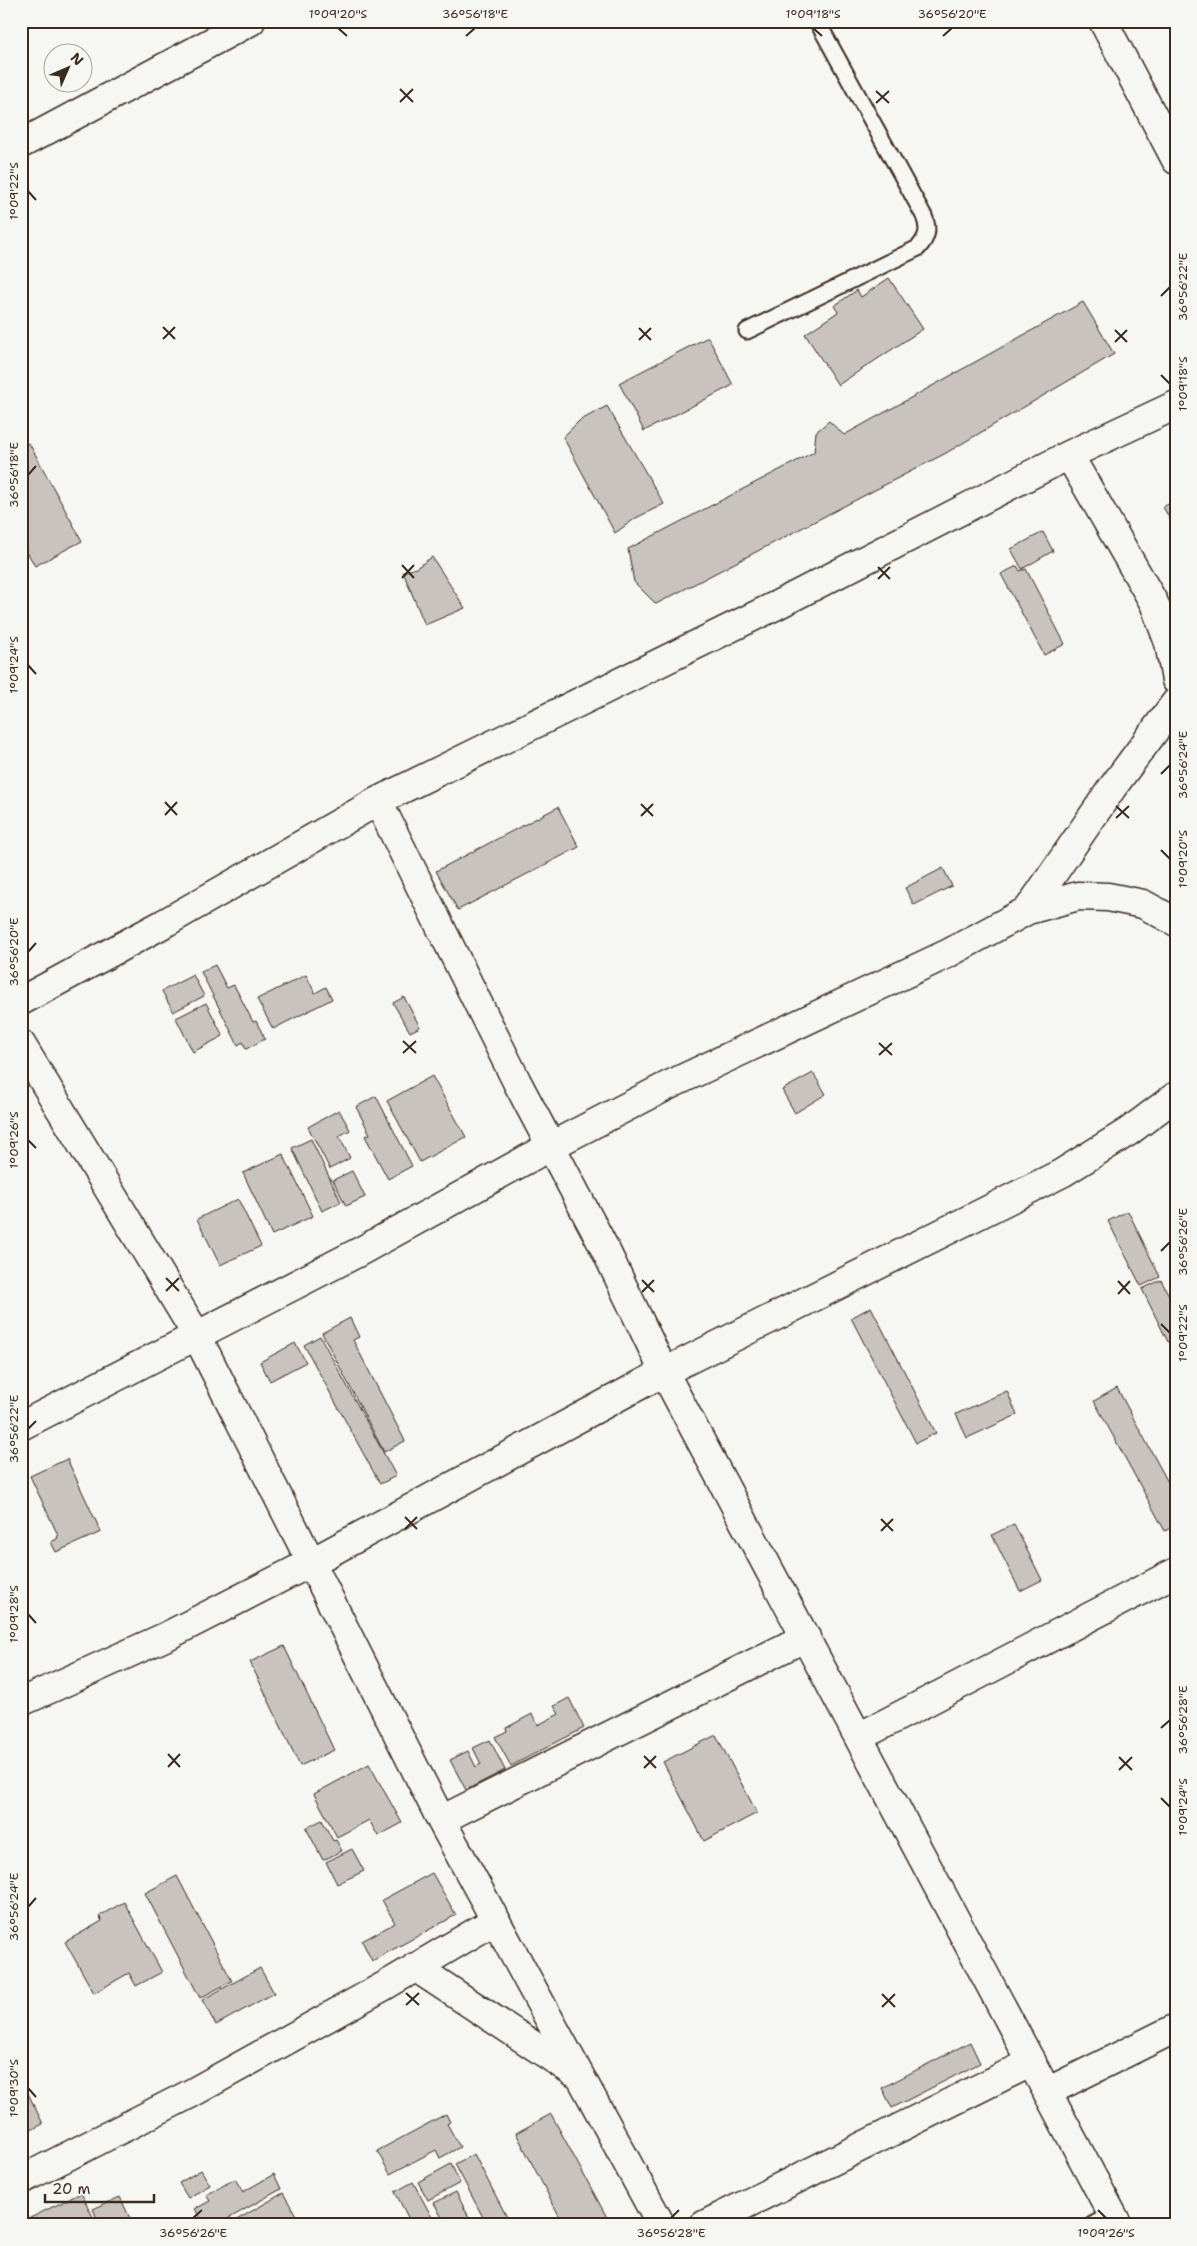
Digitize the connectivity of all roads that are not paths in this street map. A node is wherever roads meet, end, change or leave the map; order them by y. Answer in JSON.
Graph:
{"nodes":[{"id":1,"x":251,"y":21,"type":"edge"},
{"id":2,"x":817,"y":21,"type":"edge"},
{"id":3,"x":1103,"y":21,"type":"edge"},
{"id":4,"x":21,"y":144,"type":"edge"},
{"id":5,"x":1176,"y":160,"type":"edge"},
{"id":6,"x":747,"y":331,"type":"dead end"},
{"id":7,"x":1176,"y":405,"type":"edge"},
{"id":8,"x":1069,"y":454,"type":"junction"},
{"id":9,"x":1176,"y":680,"type":"edge"},
{"id":10,"x":1176,"y":702,"type":"edge"},
{"id":11,"x":378,"y":801,"type":"junction"},
{"id":12,"x":1028,"y":910,"type":"junction"},
{"id":13,"x":1176,"y":922,"type":"edge"},
{"id":14,"x":21,"y":1001,"type":"edge"},
{"id":15,"x":21,"y":1044,"type":"edge"},
{"id":16,"x":1176,"y":1096,"type":"edge"},
{"id":17,"x":551,"y":1146,"type":"junction"},
{"id":18,"x":196,"y":1334,"type":"junction"},
{"id":19,"x":664,"y":1372,"type":"junction"},
{"id":20,"x":21,"y":1426,"type":"edge"},
{"id":21,"x":310,"y":1563,"type":"junction"},
{"id":22,"x":1176,"y":1572,"type":"edge"},
{"id":23,"x":806,"y":1637,"type":"junction"},
{"id":24,"x":21,"y":1702,"type":"edge"},
{"id":25,"x":860,"y":1736,"type":"junction"},
{"id":26,"x":441,"y":1820,"type":"junction"},
{"id":27,"x":496,"y":1920,"type":"junction"},
{"id":28,"x":415,"y":1967,"type":"junction"},
{"id":29,"x":1176,"y":2028,"type":"edge"},
{"id":30,"x":1032,"y":2062,"type":"junction"},
{"id":31,"x":581,"y":2077,"type":"junction"},
{"id":32,"x":1047,"y":2092,"type":"junction"},
{"id":33,"x":21,"y":2180,"type":"edge"},
{"id":34,"x":1107,"y":2221,"type":"edge"},
{"id":35,"x":660,"y":2225,"type":"edge"},
{"id":36,"x":704,"y":2225,"type":"edge"}],
"edges":[{"from":1,"to":4,"type":"street"},
{"from":2,"to":6,"type":"lane"},
{"from":3,"to":5,"type":"street"},
{"from":7,"to":8,"type":"street"},
{"from":8,"to":9,"type":"street"},
{"from":8,"to":11,"type":"street"},
{"from":10,"to":12,"type":"street"},
{"from":11,"to":14,"type":"street"},
{"from":11,"to":17,"type":"street"},
{"from":12,"to":13,"type":"street"},
{"from":12,"to":17,"type":"street"},
{"from":15,"to":18,"type":"street"},
{"from":16,"to":19,"type":"street"},
{"from":17,"to":18,"type":"street"},
{"from":17,"to":19,"type":"street"},
{"from":18,"to":20,"type":"street"},
{"from":18,"to":21,"type":"street"},
{"from":19,"to":21,"type":"street"},
{"from":19,"to":23,"type":"street"},
{"from":21,"to":24,"type":"street"},
{"from":21,"to":26,"type":"street"},
{"from":22,"to":25,"type":"street"},
{"from":23,"to":25,"type":"street"},
{"from":23,"to":26,"type":"street"},
{"from":25,"to":30,"type":"street"},
{"from":26,"to":27,"type":"street"},
{"from":27,"to":28,"type":"street"},
{"from":27,"to":31,"type":"street"},
{"from":28,"to":31,"type":"street"},
{"from":28,"to":33,"type":"street"},
{"from":29,"to":32,"type":"street"},
{"from":30,"to":32,"type":"street"},
{"from":30,"to":36,"type":"street"},
{"from":31,"to":35,"type":"street"},
{"from":32,"to":34,"type":"street"}]}
